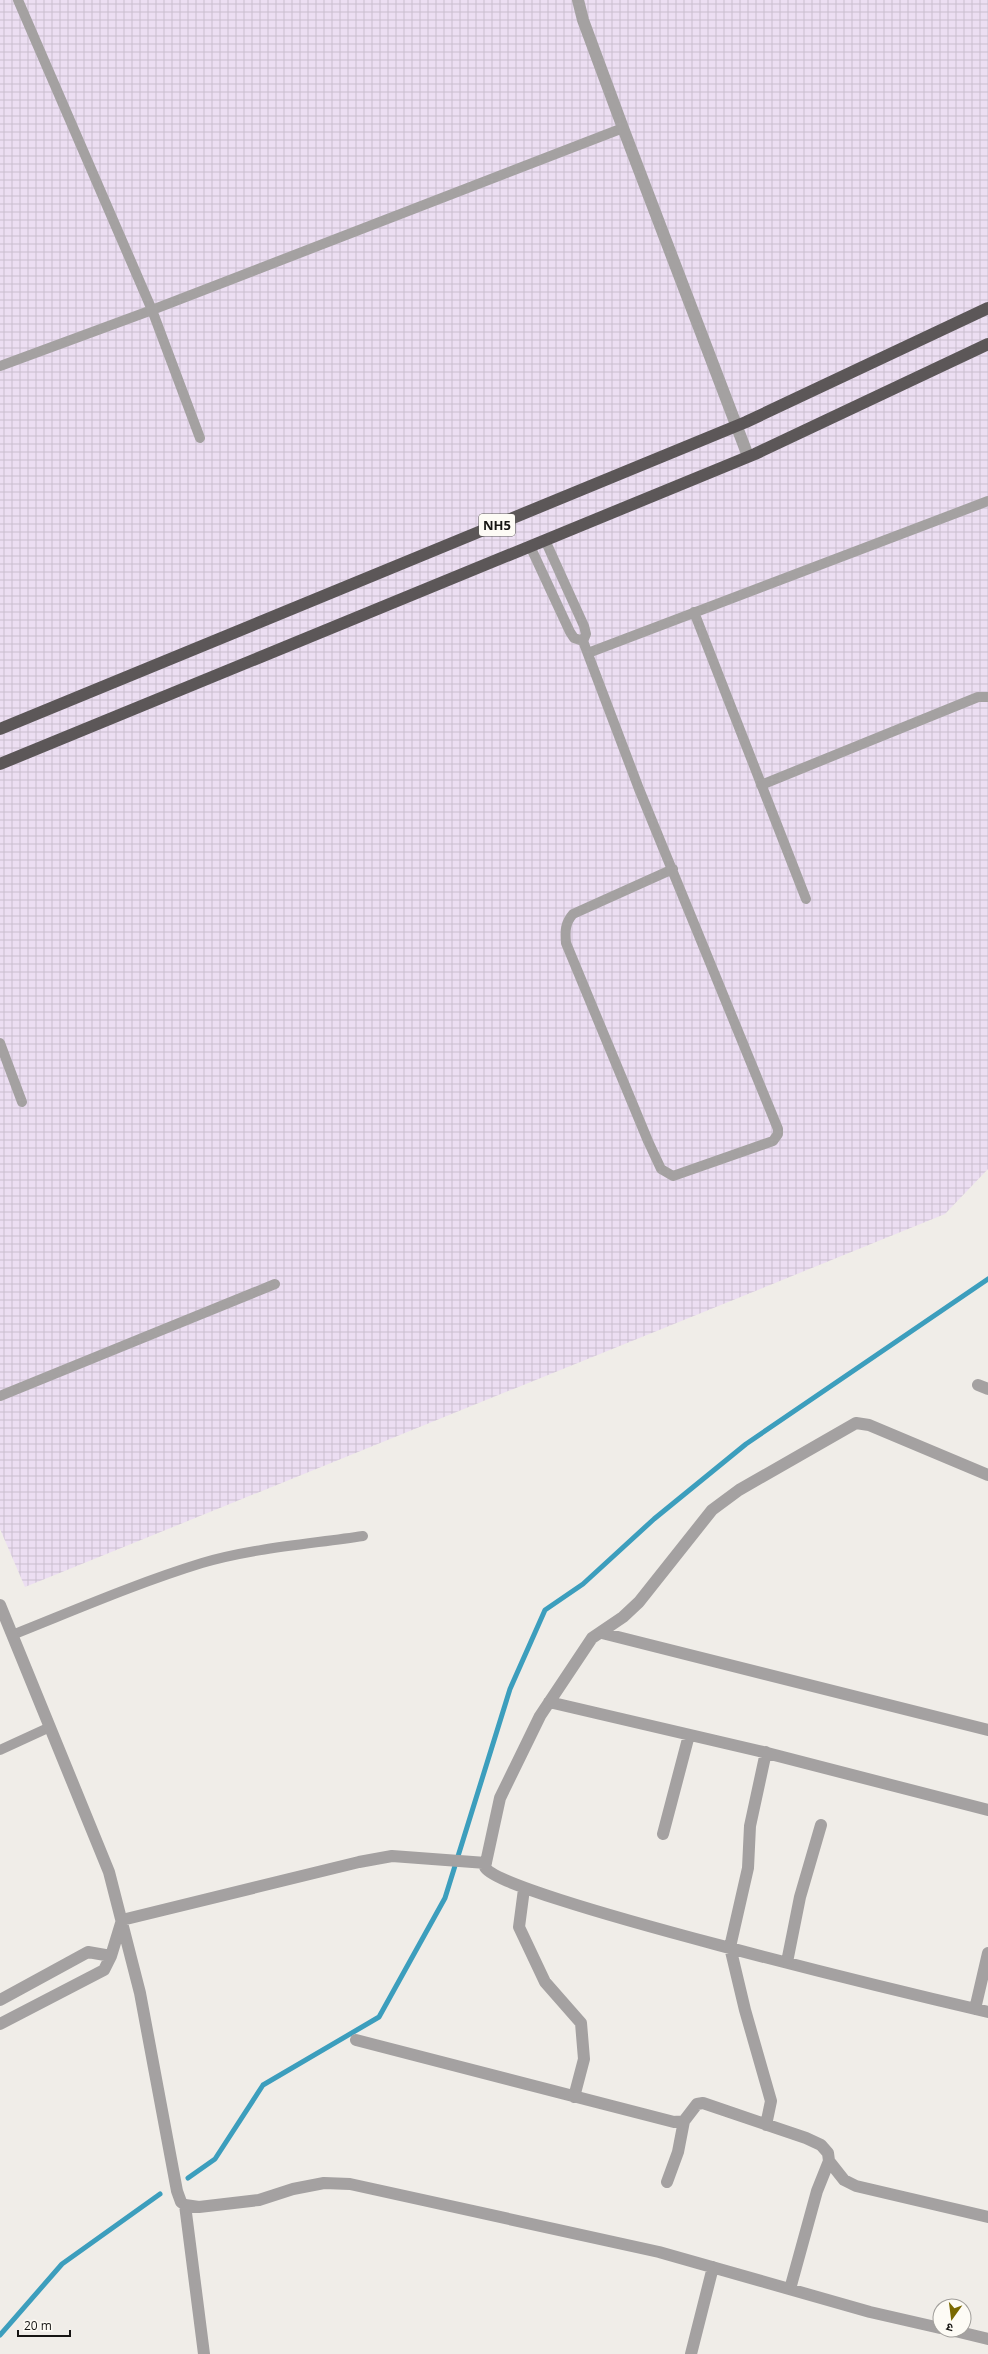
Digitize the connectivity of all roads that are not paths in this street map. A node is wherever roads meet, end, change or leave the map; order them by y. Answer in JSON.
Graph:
{"nodes":[{"id":1,"x":18,"y":0,"type":"edge"},
{"id":2,"x":578,"y":0,"type":"edge"},
{"id":3,"x":623,"y":128,"type":"junction"},
{"id":4,"x":988,"y":308,"type":"edge"},
{"id":5,"x":152,"y":310,"type":"junction"},
{"id":6,"x":988,"y":344,"type":"edge"},
{"id":7,"x":0,"y":366,"type":"edge"},
{"id":8,"x":738,"y":426,"type":"junction"},
{"id":9,"x":200,"y":438,"type":"dead end"},
{"id":10,"x":748,"y":456,"type":"junction"},
{"id":11,"x":988,"y":501,"type":"edge"},
{"id":12,"x":545,"y":540,"type":"junction"},
{"id":13,"x":530,"y":546,"type":"junction"},
{"id":14,"x":694,"y":612,"type":"junction"},
{"id":15,"x":583,"y":641,"type":"junction"},
{"id":16,"x":588,"y":653,"type":"junction"},
{"id":17,"x":988,"y":697,"type":"edge"},
{"id":18,"x":0,"y":729,"type":"edge"},
{"id":19,"x":0,"y":764,"type":"edge"},
{"id":20,"x":761,"y":785,"type":"junction"},
{"id":21,"x":673,"y":869,"type":"junction"},
{"id":22,"x":806,"y":899,"type":"dead end"},
{"id":23,"x":0,"y":1043,"type":"edge"},
{"id":24,"x":22,"y":1102,"type":"dead end"},
{"id":25,"x":275,"y":1284,"type":"dead end"},
{"id":26,"x":0,"y":1396,"type":"edge"},
{"id":27,"x":988,"y":1475,"type":"edge"},
{"id":28,"x":363,"y":1536,"type":"dead end"},
{"id":29,"x":0,"y":1605,"type":"edge"},
{"id":30,"x":602,"y":1633,"type":"junction"},
{"id":31,"x":12,"y":1635,"type":"junction"},
{"id":32,"x":549,"y":1702,"type":"junction"},
{"id":33,"x":50,"y":1727,"type":"junction"},
{"id":34,"x":988,"y":1730,"type":"edge"},
{"id":35,"x":689,"y":1735,"type":"junction"},
{"id":36,"x":0,"y":1750,"type":"edge"},
{"id":37,"x":766,"y":1752,"type":"junction"},
{"id":38,"x":988,"y":1810,"type":"edge"},
{"id":39,"x":821,"y":1825,"type":"dead end"},
{"id":40,"x":663,"y":1834,"type":"dead end"},
{"id":41,"x":486,"y":1863,"type":"junction"},
{"id":42,"x":524,"y":1889,"type":"junction"},
{"id":43,"x":122,"y":1920,"type":"junction"},
{"id":44,"x":730,"y":1947,"type":"junction"},
{"id":45,"x":988,"y":1953,"type":"edge"},
{"id":46,"x":111,"y":1956,"type":"junction"},
{"id":47,"x":787,"y":1962,"type":"junction"},
{"id":48,"x":0,"y":2000,"type":"edge"},
{"id":49,"x":975,"y":2009,"type":"junction"},
{"id":50,"x":988,"y":2012,"type":"edge"},
{"id":51,"x":0,"y":2024,"type":"edge"},
{"id":52,"x":356,"y":2040,"type":"dead end"},
{"id":53,"x":574,"y":2097,"type":"junction"},
{"id":54,"x":684,"y":2121,"type":"junction"},
{"id":55,"x":766,"y":2124,"type":"junction"},
{"id":56,"x":829,"y":2161,"type":"junction"},
{"id":57,"x":667,"y":2182,"type":"dead end"},
{"id":58,"x":185,"y":2205,"type":"junction"},
{"id":59,"x":988,"y":2217,"type":"edge"},
{"id":60,"x":713,"y":2267,"type":"junction"},
{"id":61,"x":790,"y":2289,"type":"junction"},
{"id":62,"x":932,"y":2326,"type":"edge"},
{"id":63,"x":972,"y":2335,"type":"edge"},
{"id":64,"x":988,"y":2338,"type":"edge"},
{"id":65,"x":204,"y":2354,"type":"edge"},
{"id":66,"x":692,"y":2354,"type":"edge"}],
"edges":[{"from":1,"to":5,"type":"lane"},
{"from":2,"to":3,"type":"street"},
{"from":3,"to":5,"type":"lane"},
{"from":3,"to":8,"type":"street"},
{"from":4,"to":8,"type":"highway","number":"NH5"},
{"from":5,"to":7,"type":"lane"},
{"from":5,"to":9,"type":"lane"},
{"from":6,"to":10,"type":"highway","number":"NH5"},
{"from":8,"to":10,"type":"street"},
{"from":8,"to":18,"type":"highway","number":"NH5"},
{"from":10,"to":12,"type":"highway","number":"NH5"},
{"from":11,"to":14,"type":"lane"},
{"from":12,"to":13,"type":"highway","number":"NH5"},
{"from":12,"to":15,"type":"lane"},
{"from":13,"to":15,"type":"lane"},
{"from":13,"to":19,"type":"highway","number":"NH5"},
{"from":14,"to":16,"type":"lane"},
{"from":14,"to":20,"type":"lane"},
{"from":15,"to":16,"type":"lane"},
{"from":16,"to":21,"type":"lane"},
{"from":17,"to":20,"type":"lane"},
{"from":20,"to":22,"type":"lane"},
{"from":21,"to":21,"type":"lane"},
{"from":23,"to":24,"type":"lane"},
{"from":25,"to":26,"type":"lane"},
{"from":27,"to":30,"type":"street"},
{"from":28,"to":31,"type":"lane"},
{"from":29,"to":31,"type":"street"},
{"from":30,"to":32,"type":"street"},
{"from":30,"to":34,"type":"street"},
{"from":31,"to":33,"type":"street"},
{"from":32,"to":35,"type":"street"},
{"from":32,"to":41,"type":"street"},
{"from":33,"to":36,"type":"lane"},
{"from":33,"to":43,"type":"street"},
{"from":35,"to":37,"type":"street"},
{"from":35,"to":40,"type":"street"},
{"from":37,"to":38,"type":"street"},
{"from":37,"to":44,"type":"street"},
{"from":39,"to":47,"type":"street"},
{"from":41,"to":42,"type":"street"},
{"from":41,"to":43,"type":"street"},
{"from":42,"to":44,"type":"street"},
{"from":42,"to":53,"type":"street"},
{"from":43,"to":46,"type":"street"},
{"from":43,"to":58,"type":"street"},
{"from":44,"to":47,"type":"street"},
{"from":44,"to":55,"type":"street"},
{"from":45,"to":49,"type":"street"},
{"from":46,"to":48,"type":"street"},
{"from":46,"to":51,"type":"street"},
{"from":47,"to":49,"type":"street"},
{"from":49,"to":50,"type":"street"},
{"from":52,"to":53,"type":"street"},
{"from":53,"to":54,"type":"street"},
{"from":54,"to":55,"type":"street"},
{"from":54,"to":57,"type":"street"},
{"from":55,"to":56,"type":"street"},
{"from":56,"to":59,"type":"street"},
{"from":56,"to":61,"type":"street"},
{"from":58,"to":60,"type":"street"},
{"from":58,"to":65,"type":"street"},
{"from":60,"to":61,"type":"street"},
{"from":60,"to":66,"type":"street"},
{"from":61,"to":62,"type":"street"},
{"from":63,"to":64,"type":"street"}]}
